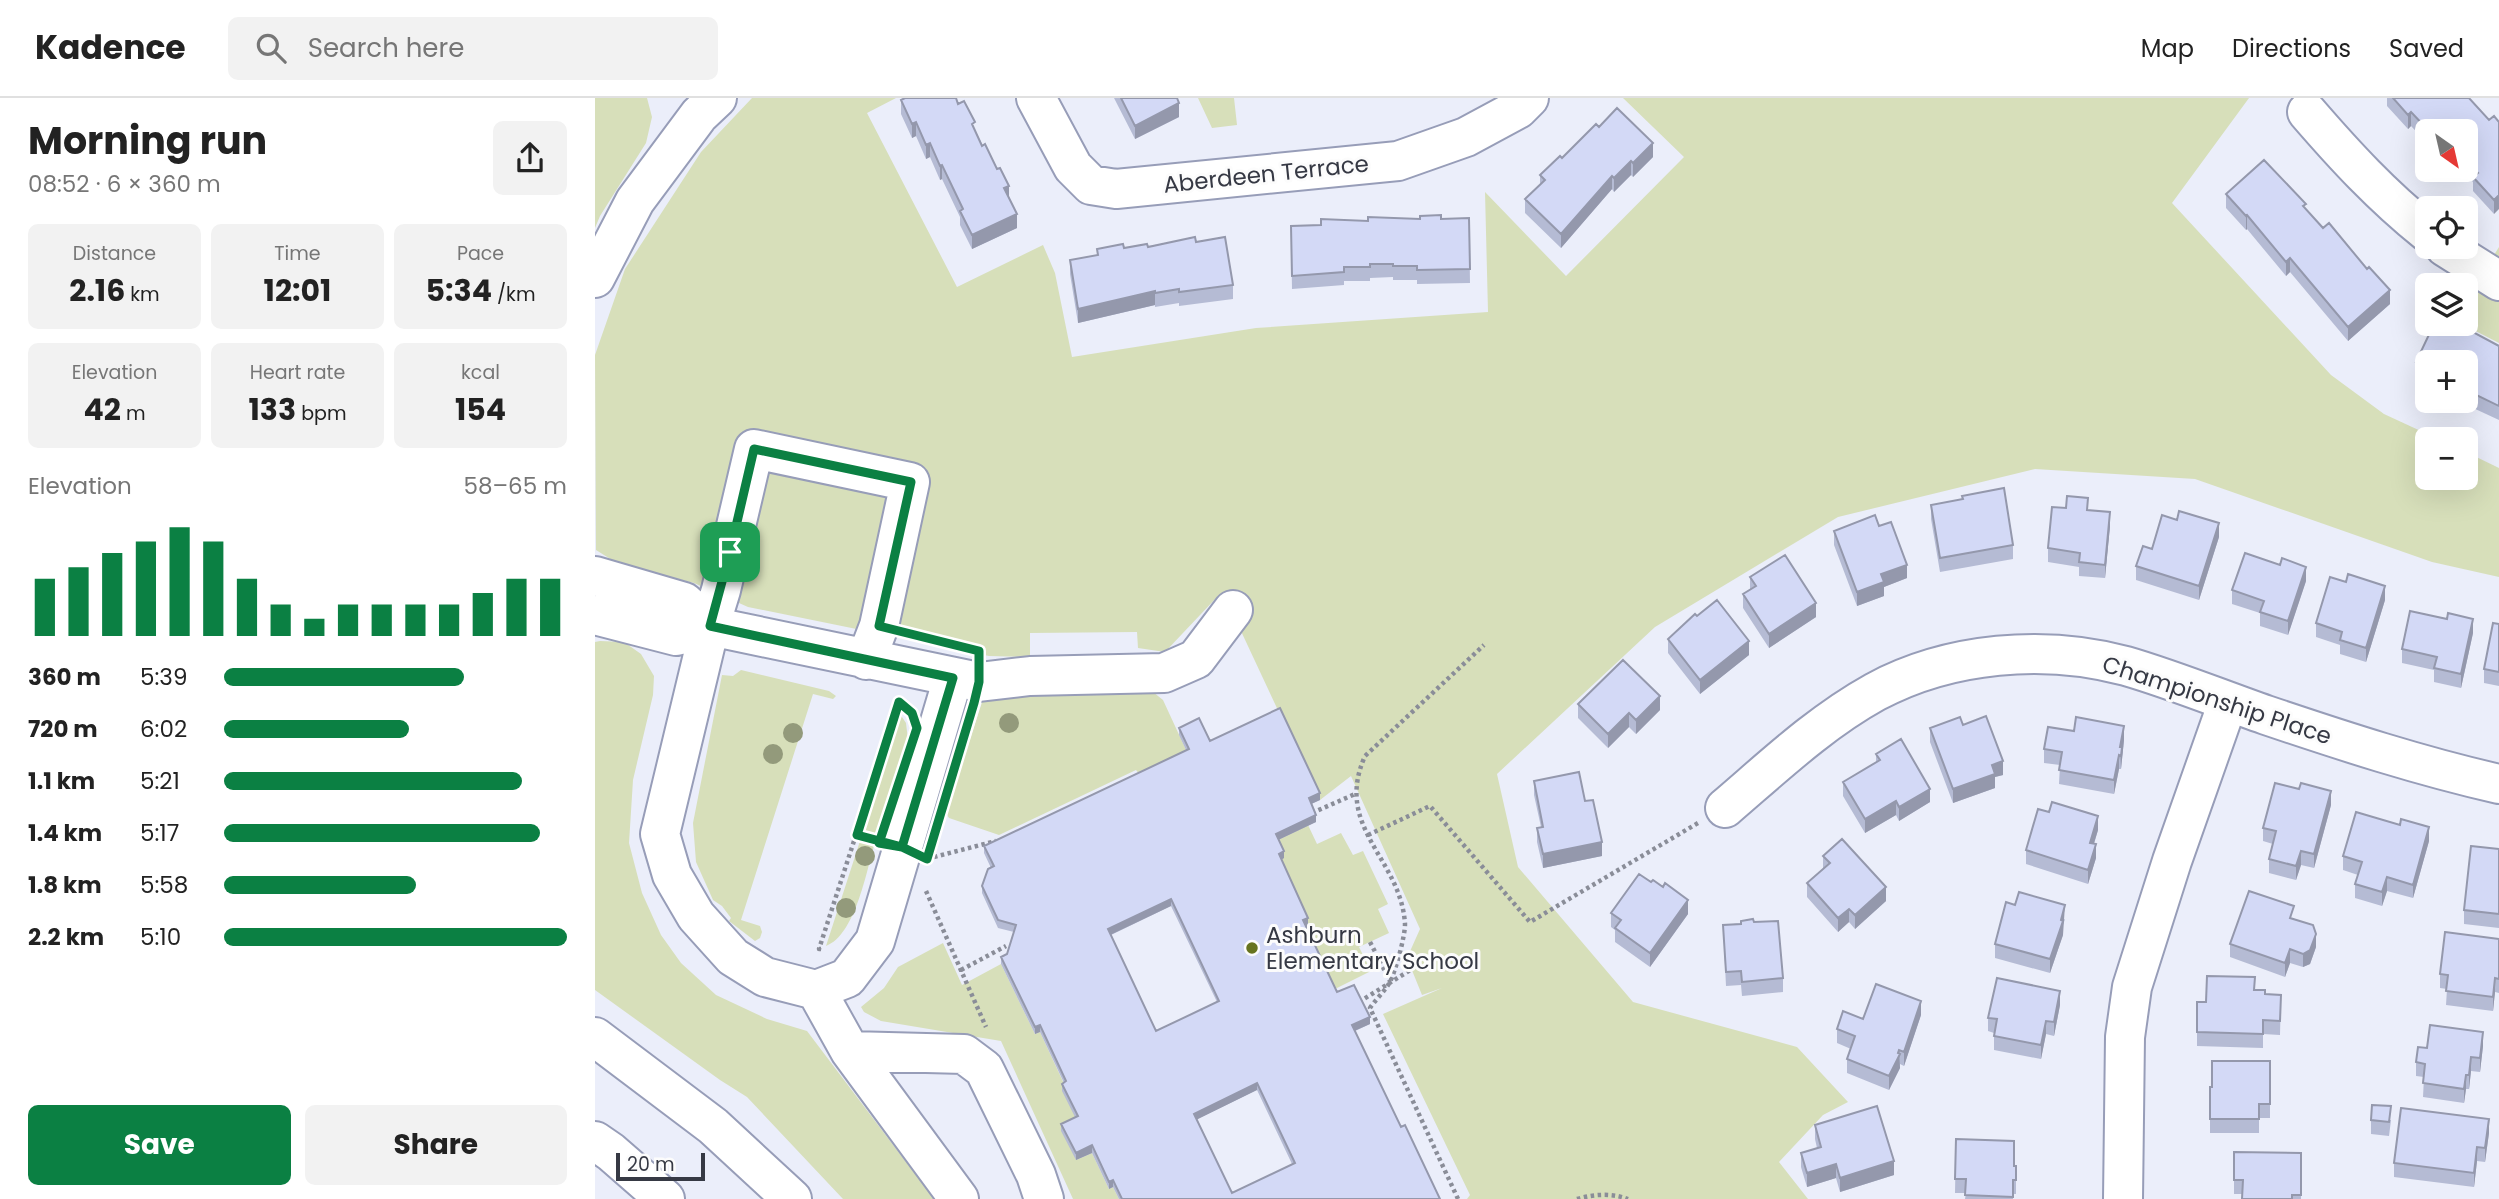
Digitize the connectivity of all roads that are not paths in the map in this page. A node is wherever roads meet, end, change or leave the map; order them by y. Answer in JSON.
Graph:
{"nodes":[{"id":1,"x":1036,"y":98,"type":"edge"},
{"id":2,"x":1529,"y":98,"type":"edge"},
{"id":3,"x":698,"y":104,"type":"edge"},
{"id":4,"x":2307,"y":112,"type":"dead end"},
{"id":5,"x":2415,"y":222,"type":"edge"},
{"id":6,"x":2464,"y":259,"type":"edge"},
{"id":7,"x":595,"y":278,"type":"edge"},
{"id":8,"x":2499,"y":281,"type":"edge"},
{"id":9,"x":595,"y":576,"type":"edge"},
{"id":10,"x":1233,"y":610,"type":"dead end"},
{"id":11,"x":595,"y":615,"type":"edge"},
{"id":12,"x":710,"y":626,"type":"junction"},
{"id":13,"x":866,"y":660,"type":"junction"},
{"id":14,"x":953,"y":678,"type":"junction"},
{"id":15,"x":2228,"y":702,"type":"junction"},
{"id":16,"x":2499,"y":784,"type":"edge"},
{"id":17,"x":1725,"y":808,"type":"road end"},
{"id":18,"x":817,"y":990,"type":"junction"},
{"id":19,"x":595,"y":1037,"type":"edge"},
{"id":20,"x":850,"y":1051,"type":"junction"},
{"id":21,"x":595,"y":1141,"type":"edge"},
{"id":22,"x":665,"y":1199,"type":"edge"},
{"id":23,"x":792,"y":1199,"type":"edge"},
{"id":24,"x":959,"y":1199,"type":"edge"},
{"id":25,"x":1044,"y":1199,"type":"edge"},
{"id":26,"x":2123,"y":1199,"type":"edge"}],
"edges":[{"from":1,"to":2,"type":"street","name":"Aberdeen Terrace"},
{"from":3,"to":7,"type":"street"},
{"from":4,"to":5,"type":"street"},
{"from":6,"to":8,"type":"street"},
{"from":9,"to":12,"type":"street"},
{"from":10,"to":14,"type":"street"},
{"from":11,"to":12,"type":"street"},
{"from":12,"to":13,"type":"street"},
{"from":12,"to":13,"type":"street"},
{"from":12,"to":18,"type":"street"},
{"from":13,"to":14,"type":"street"},
{"from":14,"to":18,"type":"street"},
{"from":15,"to":16,"type":"street","name":"Championship Place"},
{"from":15,"to":17,"type":"street","name":"Championship Place"},
{"from":15,"to":26,"type":"street"},
{"from":18,"to":20,"type":"street"},
{"from":19,"to":23,"type":"street"},
{"from":20,"to":24,"type":"street"},
{"from":20,"to":25,"type":"street"},
{"from":21,"to":22,"type":"street"}]}
